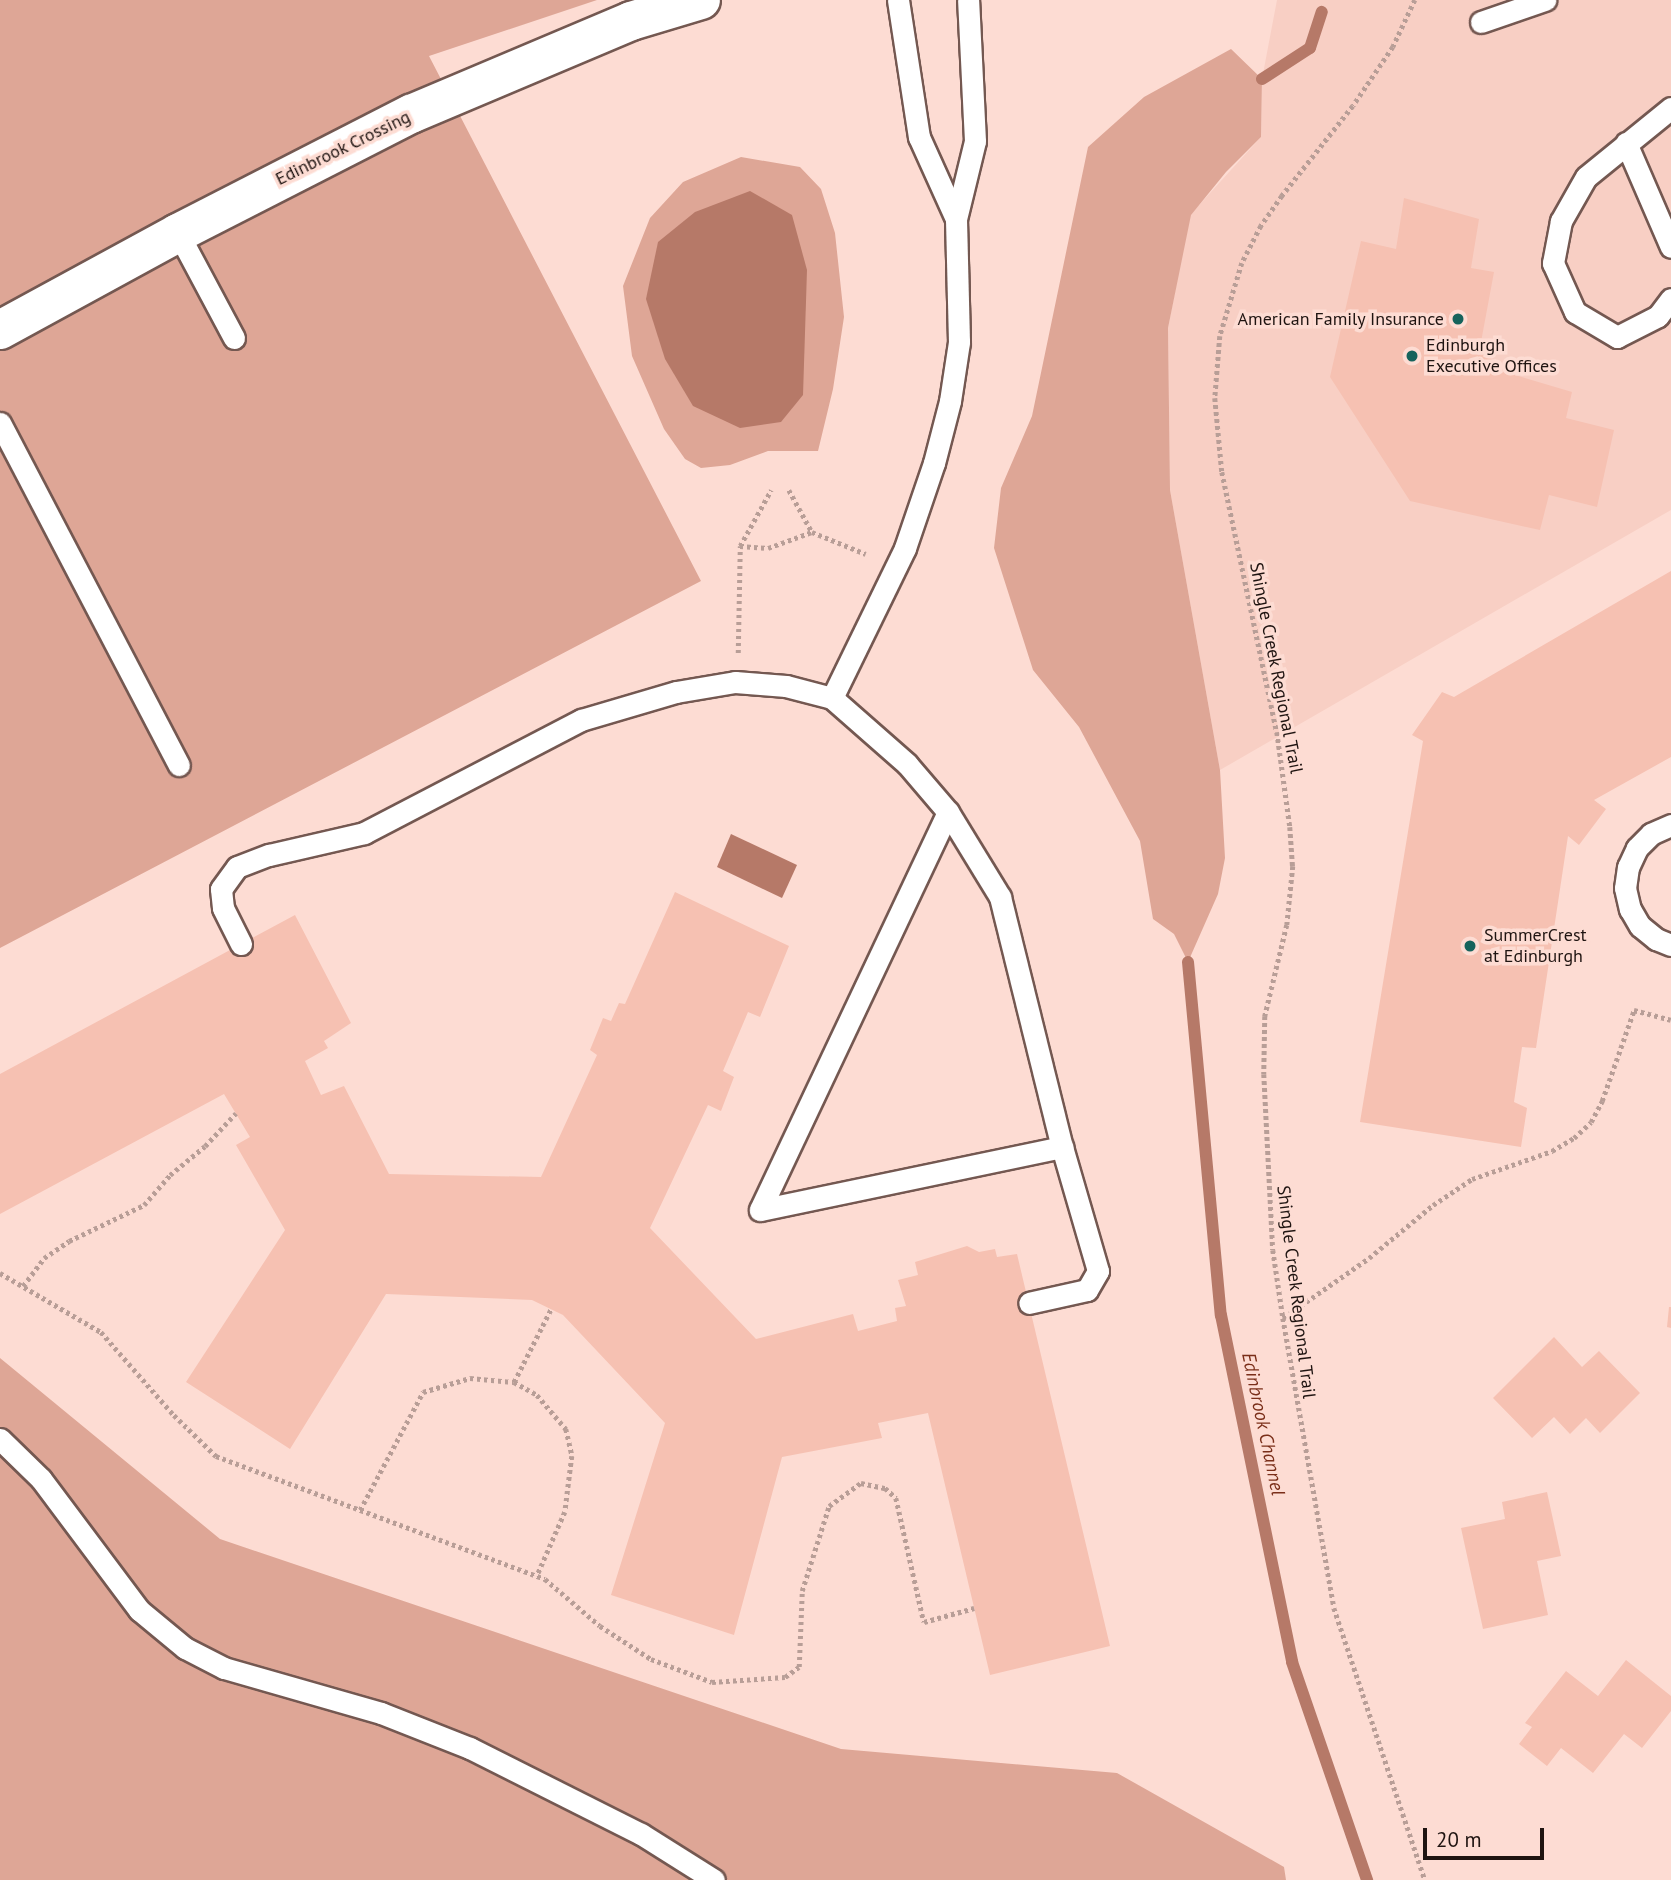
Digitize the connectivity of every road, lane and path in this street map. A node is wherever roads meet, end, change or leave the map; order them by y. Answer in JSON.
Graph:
{"nodes":[{"id":1,"x":701,"y":0,"type":"edge"},
{"id":2,"x":898,"y":0,"type":"edge"},
{"id":3,"x":968,"y":0,"type":"edge"},
{"id":4,"x":1415,"y":0,"type":"edge"},
{"id":5,"x":1545,"y":0,"type":"edge"},
{"id":6,"x":1481,"y":22,"type":"dead end"},
{"id":7,"x":1671,"y":108,"type":"edge"},
{"id":8,"x":1626,"y":143,"type":"junction"},
{"id":9,"x":956,"y":219,"type":"junction"},
{"id":10,"x":178,"y":233,"type":"junction"},
{"id":11,"x":1671,"y":247,"type":"edge"},
{"id":12,"x":1671,"y":299,"type":"edge"},
{"id":13,"x":0,"y":330,"type":"edge"},
{"id":14,"x":234,"y":338,"type":"dead end"},
{"id":15,"x":0,"y":423,"type":"edge"},
{"id":16,"x":789,"y":489,"type":"dead end"},
{"id":17,"x":771,"y":490,"type":"dead end"},
{"id":18,"x":812,"y":532,"type":"junction"},
{"id":19,"x":740,"y":546,"type":"junction"},
{"id":20,"x":866,"y":554,"type":"dead end"},
{"id":21,"x":738,"y":653,"type":"dead end"},
{"id":22,"x":832,"y":698,"type":"junction"},
{"id":23,"x":179,"y":765,"type":"dead end"},
{"id":24,"x":948,"y":812,"type":"junction"},
{"id":25,"x":1671,"y":825,"type":"edge"},
{"id":26,"x":241,"y":944,"type":"dead end"},
{"id":27,"x":1671,"y":945,"type":"edge"},
{"id":28,"x":1671,"y":1020,"type":"edge"},
{"id":29,"x":236,"y":1113,"type":"dead end"},
{"id":30,"x":1062,"y":1147,"type":"junction"},
{"id":31,"x":0,"y":1273,"type":"edge"},
{"id":32,"x":23,"y":1286,"type":"junction"},
{"id":33,"x":1029,"y":1303,"type":"dead end"},
{"id":34,"x":551,"y":1309,"type":"dead end"},
{"id":35,"x":1283,"y":1318,"type":"junction"},
{"id":36,"x":514,"y":1382,"type":"junction"},
{"id":37,"x":0,"y":1439,"type":"edge"},
{"id":38,"x":360,"y":1510,"type":"junction"},
{"id":39,"x":537,"y":1576,"type":"junction"},
{"id":40,"x":974,"y":1608,"type":"dead end"},
{"id":41,"x":713,"y":1880,"type":"edge"},
{"id":42,"x":1425,"y":1880,"type":"edge"}],
"edges":[{"from":1,"to":10,"type":"street","name":"Edinbrook Crossing"},
{"from":2,"to":9,"type":"lane"},
{"from":3,"to":9,"type":"lane"},
{"from":4,"to":35,"type":"path","name":"Shingle Creek Regional Trail"},
{"from":5,"to":6,"type":"lane"},
{"from":7,"to":8,"type":"lane"},
{"from":8,"to":11,"type":"lane"},
{"from":8,"to":12,"type":"lane"},
{"from":9,"to":22,"type":"lane"},
{"from":10,"to":13,"type":"street","name":"Edinbrook Crossing"},
{"from":10,"to":14,"type":"lane"},
{"from":15,"to":23,"type":"lane"},
{"from":16,"to":18,"type":"path"},
{"from":17,"to":19,"type":"path"},
{"from":18,"to":19,"type":"path"},
{"from":18,"to":20,"type":"path"},
{"from":19,"to":21,"type":"path"},
{"from":22,"to":24,"type":"lane"},
{"from":22,"to":26,"type":"lane"},
{"from":24,"to":30,"type":"lane"},
{"from":24,"to":30,"type":"lane"},
{"from":25,"to":27,"type":"lane"},
{"from":28,"to":35,"type":"path"},
{"from":29,"to":32,"type":"path"},
{"from":30,"to":33,"type":"lane"},
{"from":31,"to":32,"type":"path"},
{"from":32,"to":38,"type":"path"},
{"from":34,"to":36,"type":"path"},
{"from":35,"to":42,"type":"path","name":"Shingle Creek Regional Trail"},
{"from":36,"to":38,"type":"path"},
{"from":36,"to":39,"type":"path"},
{"from":37,"to":41,"type":"lane"},
{"from":38,"to":39,"type":"path"},
{"from":39,"to":40,"type":"path"}]}
